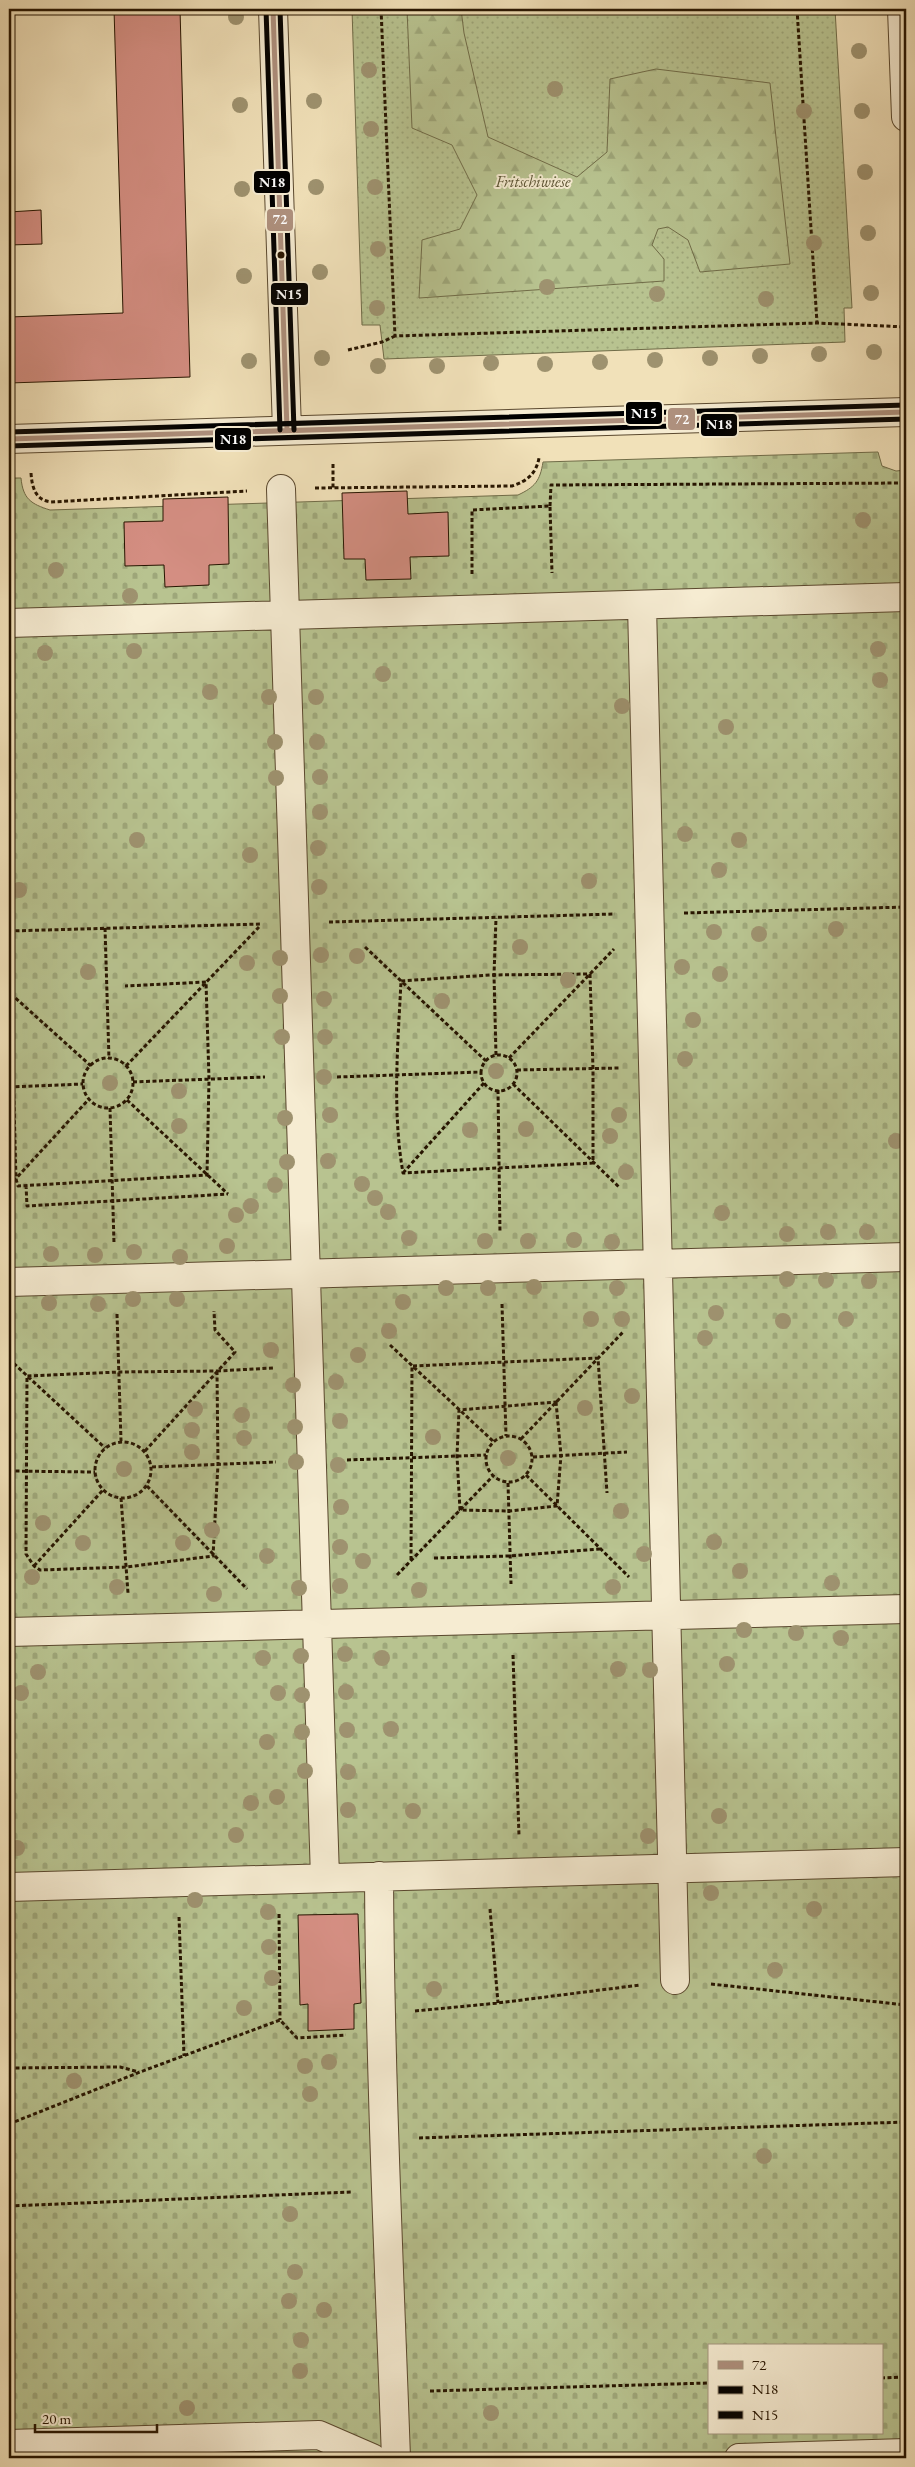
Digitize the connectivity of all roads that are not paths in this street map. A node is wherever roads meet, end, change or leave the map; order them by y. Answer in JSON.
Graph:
{"nodes":[{"id":1,"x":273,"y":9,"type":"edge"},
{"id":2,"x":902,"y":9,"type":"edge"},
{"id":3,"x":906,"y":117,"type":"edge"},
{"id":4,"x":906,"y":412,"type":"edge"},
{"id":5,"x":288,"y":430,"type":"junction"},
{"id":6,"x":9,"y":439,"type":"edge"},
{"id":7,"x":281,"y":490,"type":"dead end"},
{"id":8,"x":906,"y":597,"type":"edge"},
{"id":9,"x":642,"y":605,"type":"junction"},
{"id":10,"x":285,"y":615,"type":"junction"},
{"id":11,"x":9,"y":624,"type":"edge"},
{"id":12,"x":906,"y":1257,"type":"edge"},
{"id":13,"x":658,"y":1263,"type":"junction"},
{"id":14,"x":306,"y":1273,"type":"junction"},
{"id":15,"x":9,"y":1282,"type":"edge"},
{"id":16,"x":906,"y":1609,"type":"edge"},
{"id":17,"x":667,"y":1614,"type":"junction"},
{"id":18,"x":317,"y":1624,"type":"junction"},
{"id":19,"x":9,"y":1632,"type":"edge"},
{"id":20,"x":906,"y":1862,"type":"edge"},
{"id":21,"x":673,"y":1868,"type":"junction"},
{"id":22,"x":379,"y":1876,"type":"junction"},
{"id":23,"x":325,"y":1878,"type":"junction"},
{"id":24,"x":9,"y":1887,"type":"edge"},
{"id":25,"x":675,"y":1980,"type":"road end"},
{"id":26,"x":9,"y":2444,"type":"edge"},
{"id":27,"x":906,"y":2453,"type":"edge"},
{"id":28,"x":372,"y":2458,"type":"edge"},
{"id":29,"x":396,"y":2458,"type":"edge"},
{"id":30,"x":740,"y":2458,"type":"edge"}],
"edges":[{"from":1,"to":5,"type":"street"},
{"from":2,"to":3,"type":"street"},
{"from":4,"to":5,"type":"street"},
{"from":5,"to":6,"type":"street"},
{"from":7,"to":10,"type":"street"},
{"from":8,"to":9,"type":"street"},
{"from":9,"to":10,"type":"street"},
{"from":9,"to":13,"type":"street"},
{"from":10,"to":11,"type":"street"},
{"from":10,"to":14,"type":"street"},
{"from":12,"to":13,"type":"street"},
{"from":13,"to":14,"type":"street"},
{"from":13,"to":17,"type":"street"},
{"from":14,"to":15,"type":"street"},
{"from":14,"to":18,"type":"street"},
{"from":16,"to":17,"type":"street"},
{"from":17,"to":18,"type":"street"},
{"from":17,"to":21,"type":"street"},
{"from":18,"to":19,"type":"street"},
{"from":18,"to":23,"type":"street"},
{"from":20,"to":21,"type":"street"},
{"from":21,"to":22,"type":"street"},
{"from":21,"to":25,"type":"street"},
{"from":22,"to":23,"type":"street"},
{"from":22,"to":29,"type":"street"},
{"from":23,"to":24,"type":"street"},
{"from":26,"to":28,"type":"street"},
{"from":27,"to":30,"type":"street"}]}
